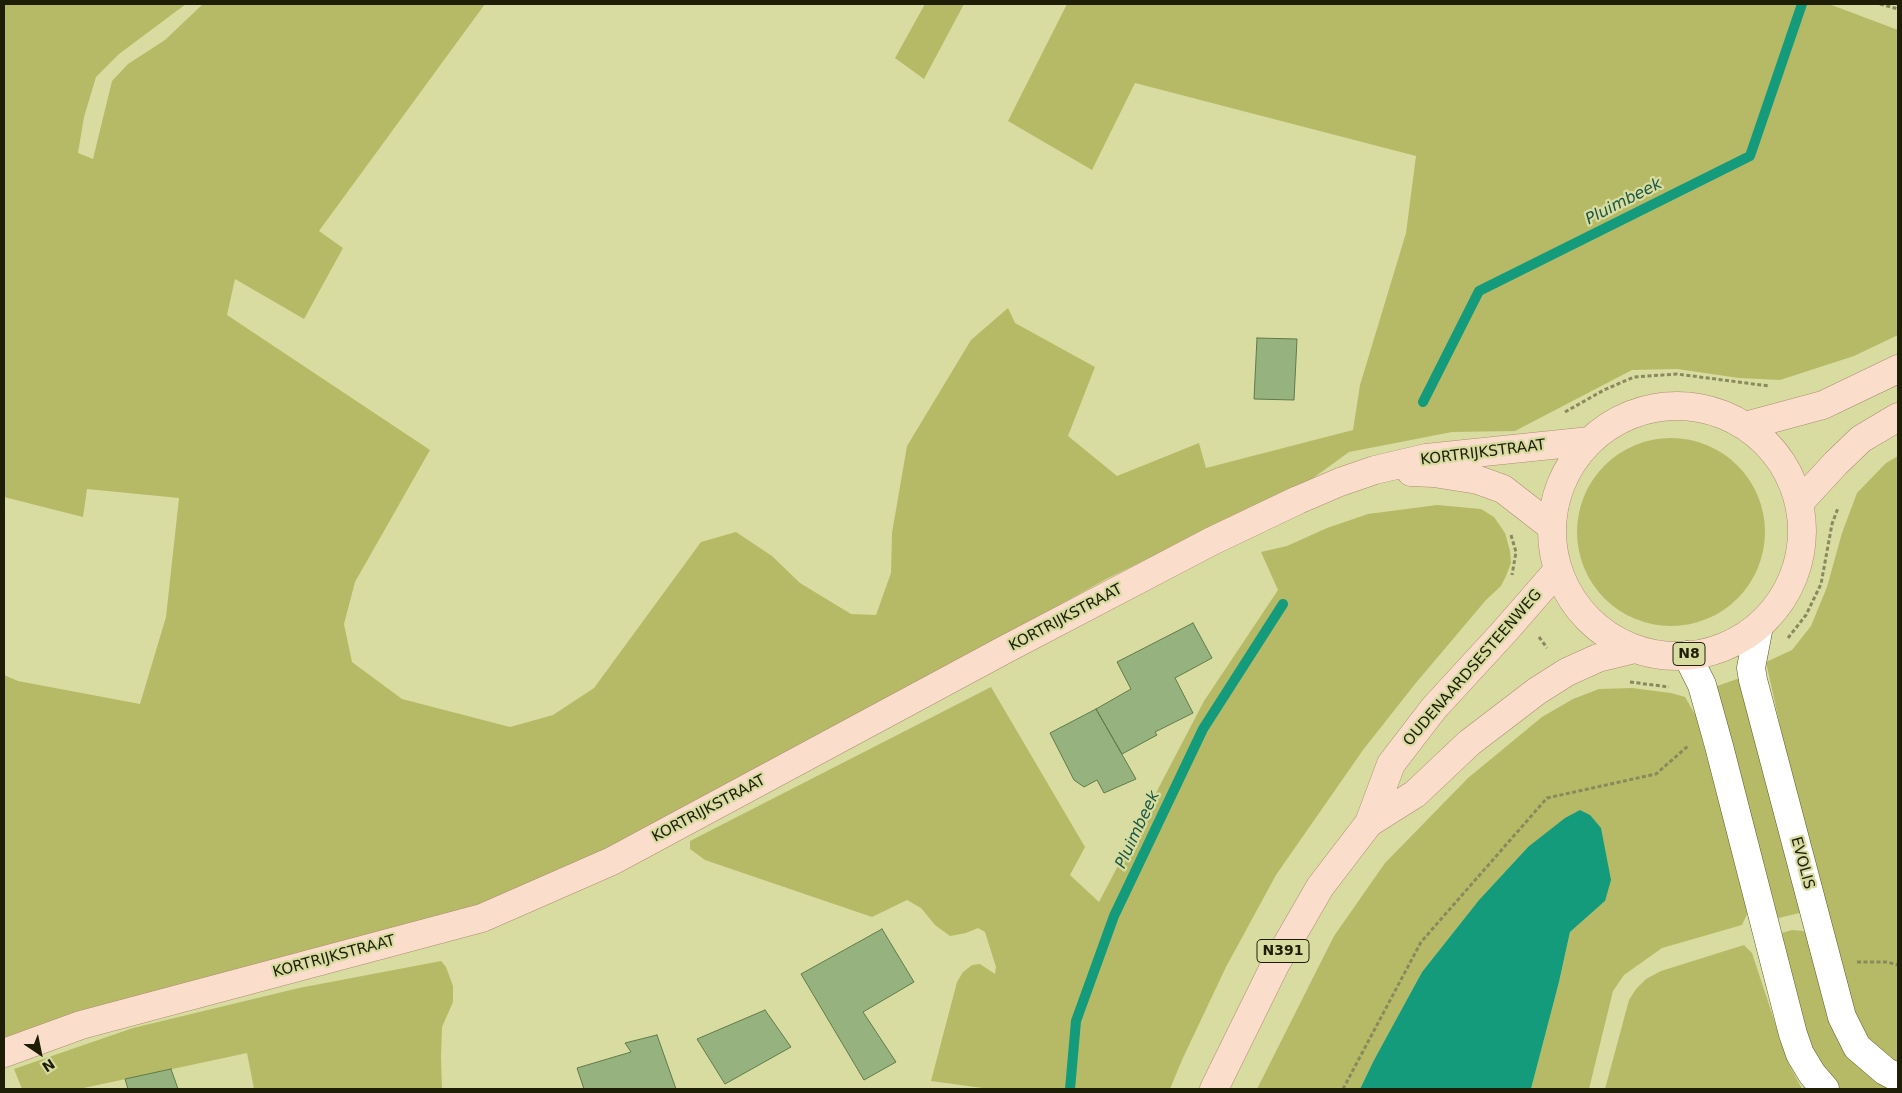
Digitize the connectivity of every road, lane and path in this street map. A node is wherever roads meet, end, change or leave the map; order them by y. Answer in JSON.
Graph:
{"nodes":[{"id":1,"x":1880,"y":4,"type":"edge"},
{"id":2,"x":1898,"y":9,"type":"edge"},
{"id":3,"x":1898,"y":369,"type":"edge"},
{"id":4,"x":1800,"y":411,"type":"junction"},
{"id":5,"x":1558,"y":415,"type":"dead end"},
{"id":6,"x":1898,"y":417,"type":"edge"},
{"id":7,"x":1745,"y":426,"type":"junction"},
{"id":8,"x":1590,"y":441,"type":"junction"},
{"id":9,"x":1836,"y":463,"type":"junction"},
{"id":10,"x":1376,"y":470,"type":"junction"},
{"id":11,"x":1799,"y":503,"type":"junction"},
{"id":12,"x":1552,"y":527,"type":"junction"},
{"id":13,"x":1510,"y":531,"type":"dead end"},
{"id":14,"x":1558,"y":570,"type":"junction"},
{"id":15,"x":1519,"y":613,"type":"junction"},
{"id":16,"x":1759,"y":626,"type":"junction"},
{"id":17,"x":1635,"y":649,"type":"junction"},
{"id":18,"x":1687,"y":654,"type":"junction"},
{"id":19,"x":1751,"y":668,"type":"junction"},
{"id":20,"x":1567,"y":672,"type":"junction"},
{"id":21,"x":1623,"y":682,"type":"dead end"},
{"id":22,"x":1702,"y":686,"type":"junction"},
{"id":23,"x":1713,"y":725,"type":"junction"},
{"id":24,"x":1369,"y":823,"type":"junction"},
{"id":25,"x":1898,"y":965,"type":"edge"},
{"id":26,"x":1830,"y":968,"type":"junction"},
{"id":27,"x":4,"y":1053,"type":"edge"},
{"id":28,"x":1898,"y":1078,"type":"edge"},
{"id":29,"x":1214,"y":1089,"type":"edge"},
{"id":30,"x":1342,"y":1089,"type":"edge"},
{"id":31,"x":1824,"y":1089,"type":"edge"}],
"edges":[{"from":1,"to":2,"type":"path"},
{"from":3,"to":4,"type":"main road"},
{"from":4,"to":5,"type":"path"},
{"from":4,"to":7,"type":"main road"},
{"from":6,"to":9,"type":"main road"},
{"from":7,"to":8,"type":"main road","number":"N8"},
{"from":7,"to":11,"type":"main road","number":"N8"},
{"from":8,"to":10,"type":"main road","name":"KORTRIJKSTRAAT","number":"N8"},
{"from":8,"to":12,"type":"main road","number":"N8"},
{"from":9,"to":11,"type":"main road"},
{"from":9,"to":19,"type":"path"},
{"from":10,"to":12,"type":"main road","name":"KORTRIJKSTRAAT","number":"N8"},
{"from":10,"to":27,"type":"main road","name":"KORTRIJKSTRAAT","number":"N8"},
{"from":11,"to":16,"type":"main road","number":"N8"},
{"from":12,"to":14,"type":"main road","number":"N8"},
{"from":13,"to":15,"type":"path"},
{"from":14,"to":15,"type":"main road","name":"OUDENAARDSESTEENWEG","number":"N391"},
{"from":14,"to":17,"type":"main road","number":"N8"},
{"from":15,"to":20,"type":"path"},
{"from":15,"to":24,"type":"main road","name":"OUDENAARDSESTEENWEG","number":"N391"},
{"from":16,"to":18,"type":"main road","number":"N8"},
{"from":16,"to":19,"type":"street","name":"EVOLIS"},
{"from":17,"to":18,"type":"main road","number":"N8"},
{"from":17,"to":20,"type":"main road","name":"OUDENAARDSESTEENWEG","number":"N391"},
{"from":18,"to":22,"type":"street"},
{"from":19,"to":26,"type":"street","name":"EVOLIS"},
{"from":20,"to":24,"type":"main road","name":"OUDENAARDSESTEENWEG","number":"N391"},
{"from":21,"to":22,"type":"path"},
{"from":22,"to":23,"type":"street"},
{"from":23,"to":30,"type":"path"},
{"from":23,"to":31,"type":"street"},
{"from":24,"to":29,"type":"main road","name":"OUDENAARDSESTEENWEG","number":"N391"},
{"from":25,"to":26,"type":"path"},
{"from":26,"to":28,"type":"street","name":"EVOLIS"}]}
